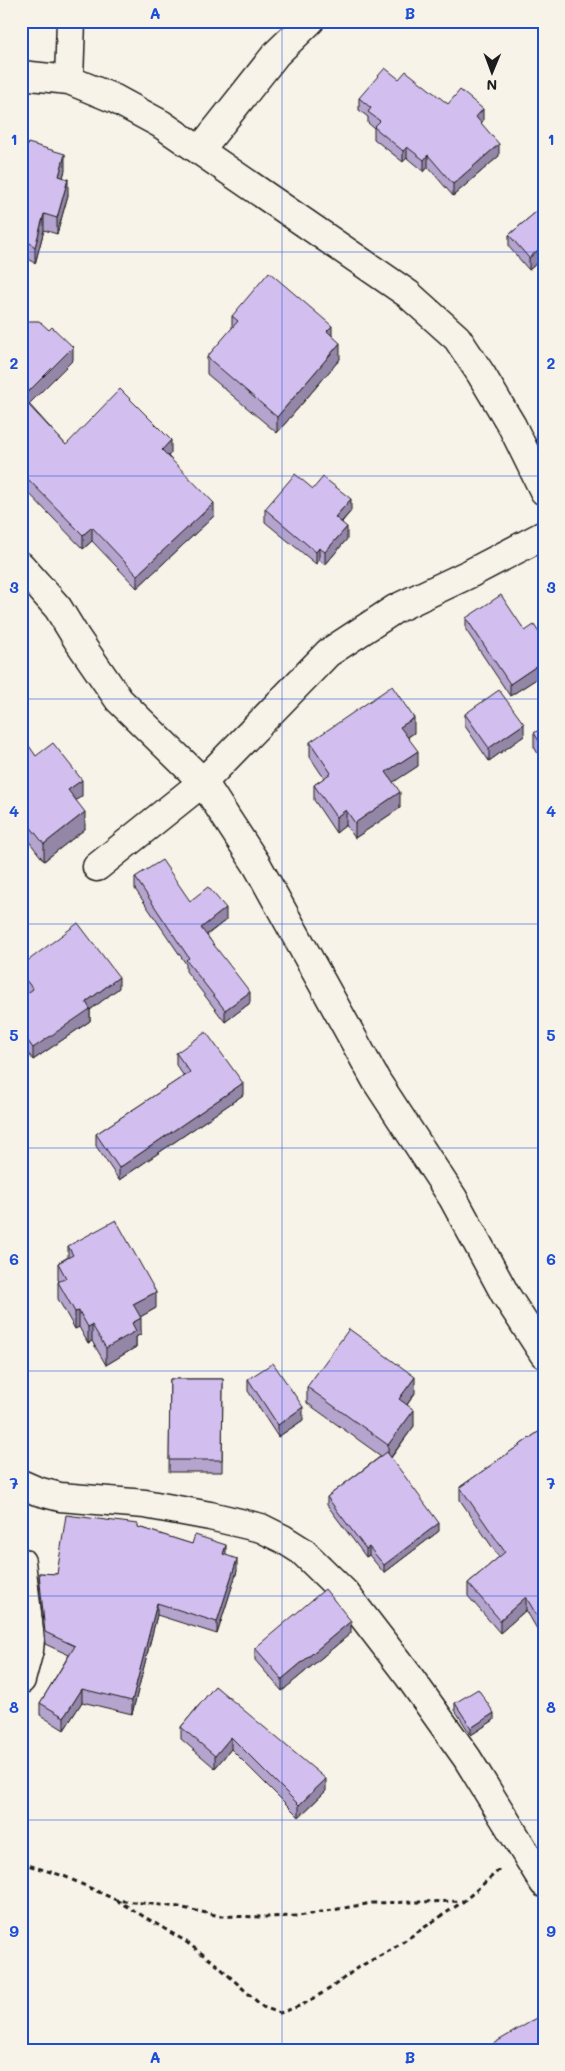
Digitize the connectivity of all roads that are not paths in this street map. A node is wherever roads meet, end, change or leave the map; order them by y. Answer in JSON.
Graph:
{"nodes":[{"id":1,"x":71,"y":21,"type":"edge"},
{"id":2,"x":310,"y":21,"type":"edge"},
{"id":3,"x":21,"y":75,"type":"edge"},
{"id":4,"x":69,"y":80,"type":"junction"},
{"id":5,"x":200,"y":150,"type":"junction"},
{"id":6,"x":544,"y":491,"type":"edge"},
{"id":7,"x":544,"y":535,"type":"edge"},
{"id":8,"x":21,"y":566,"type":"edge"},
{"id":9,"x":203,"y":782,"type":"junction"},
{"id":10,"x":97,"y":867,"type":"dead end"},
{"id":11,"x":544,"y":1354,"type":"edge"},
{"id":12,"x":21,"y":1484,"type":"edge"},
{"id":13,"x":21,"y":1562,"type":"edge"},
{"id":14,"x":21,"y":1680,"type":"edge"},
{"id":15,"x":544,"y":1883,"type":"edge"}],
"edges":[{"from":1,"to":4,"type":"street"},
{"from":2,"to":5,"type":"street"},
{"from":3,"to":4,"type":"street"},
{"from":4,"to":5,"type":"street"},
{"from":5,"to":6,"type":"street"},
{"from":7,"to":9,"type":"street"},
{"from":8,"to":9,"type":"street"},
{"from":9,"to":10,"type":"street"},
{"from":9,"to":11,"type":"street"},
{"from":12,"to":15,"type":"street"},
{"from":13,"to":14,"type":"street"}]}
